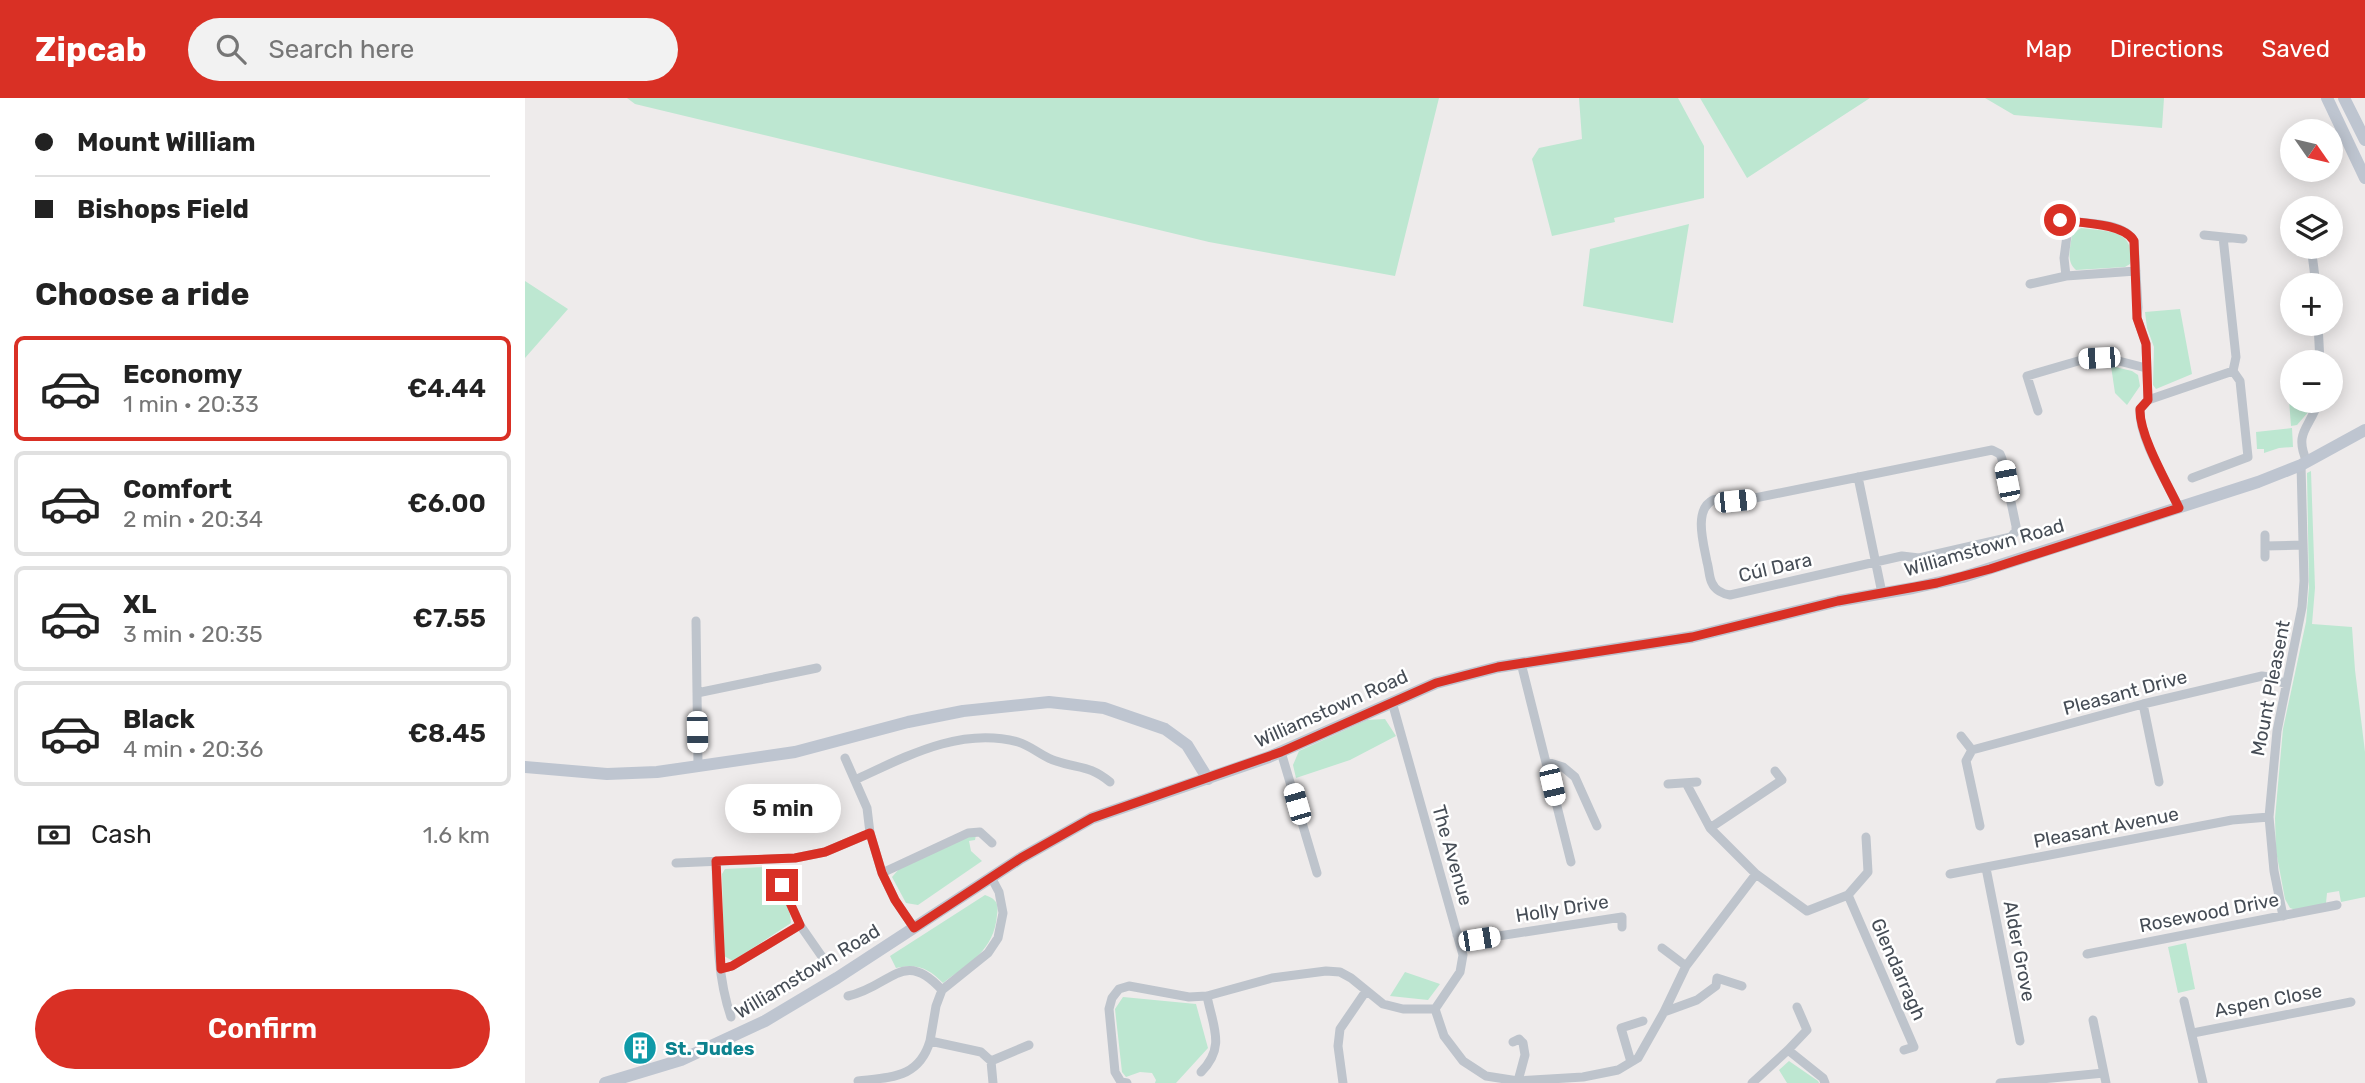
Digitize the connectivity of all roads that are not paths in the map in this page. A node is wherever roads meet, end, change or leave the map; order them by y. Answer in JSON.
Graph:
{"nodes":[{"id":1,"x":2327,"y":98,"type":"edge"},
{"id":2,"x":2344,"y":98,"type":"edge"},
{"id":3,"x":2365,"y":140,"type":"edge"},
{"id":4,"x":2365,"y":178,"type":"edge"},
{"id":5,"x":2062,"y":210,"type":"dead end"},
{"id":6,"x":2069,"y":221,"type":"junction"},
{"id":7,"x":2204,"y":235,"type":"dead end"},
{"id":8,"x":2223,"y":237,"type":"junction"},
{"id":9,"x":2243,"y":239,"type":"dead end"},
{"id":10,"x":2136,"y":271,"type":"junction"},
{"id":11,"x":2066,"y":276,"type":"junction"},
{"id":12,"x":2030,"y":284,"type":"dead end"},
{"id":13,"x":2146,"y":368,"type":"junction"},
{"id":14,"x":2233,"y":371,"type":"junction"},
{"id":15,"x":2148,"y":400,"type":"junction"},
{"id":16,"x":2038,"y":411,"type":"dead end"},
{"id":17,"x":2315,"y":413,"type":"edge"},
{"id":18,"x":2365,"y":430,"type":"edge"},
{"id":19,"x":2304,"y":464,"type":"junction"},
{"id":20,"x":1859,"y":477,"type":"junction"},
{"id":21,"x":2192,"y":478,"type":"dead end"},
{"id":22,"x":2179,"y":508,"type":"junction"},
{"id":23,"x":2265,"y":535,"type":"dead end"},
{"id":24,"x":2303,"y":545,"type":"junction"},
{"id":25,"x":2265,"y":546,"type":"junction"},
{"id":26,"x":2265,"y":557,"type":"dead end"},
{"id":27,"x":1875,"y":562,"type":"junction"},
{"id":28,"x":1882,"y":593,"type":"junction"},
{"id":29,"x":696,"y":621,"type":"dead end"},
{"id":30,"x":1521,"y":663,"type":"junction"},
{"id":31,"x":817,"y":668,"type":"dead end"},
{"id":32,"x":2286,"y":684,"type":"junction"},
{"id":33,"x":697,"y":693,"type":"junction"},
{"id":34,"x":1392,"y":702,"type":"junction"},
{"id":35,"x":2143,"y":704,"type":"junction"},
{"id":36,"x":1961,"y":736,"type":"dead end"},
{"id":37,"x":1972,"y":750,"type":"junction"},
{"id":38,"x":1281,"y":752,"type":"junction"},
{"id":39,"x":845,"y":758,"type":"dead end"},
{"id":40,"x":1547,"y":762,"type":"junction"},
{"id":41,"x":698,"y":765,"type":"junction"},
{"id":42,"x":525,"y":767,"type":"edge"},
{"id":43,"x":1775,"y":771,"type":"dead end"},
{"id":44,"x":1208,"y":779,"type":"junction"},
{"id":45,"x":855,"y":780,"type":"junction"},
{"id":46,"x":1109,"y":782,"type":"dead end"},
{"id":47,"x":1697,"y":782,"type":"dead end"},
{"id":48,"x":2159,"y":782,"type":"dead end"},
{"id":49,"x":1686,"y":783,"type":"junction"},
{"id":50,"x":1668,"y":784,"type":"dead end"},
{"id":51,"x":2269,"y":817,"type":"junction"},
{"id":52,"x":1597,"y":826,"type":"dead end"},
{"id":53,"x":1980,"y":826,"type":"dead end"},
{"id":54,"x":1710,"y":828,"type":"junction"},
{"id":55,"x":870,"y":833,"type":"junction"},
{"id":56,"x":1867,"y":837,"type":"dead end"},
{"id":57,"x":992,"y":842,"type":"dead end"},
{"id":58,"x":716,"y":861,"type":"junction"},
{"id":59,"x":1571,"y":862,"type":"dead end"},
{"id":60,"x":676,"y":863,"type":"dead end"},
{"id":61,"x":1986,"y":868,"type":"junction"},
{"id":62,"x":882,"y":873,"type":"junction"},
{"id":63,"x":1317,"y":873,"type":"dead end"},
{"id":64,"x":1756,"y":874,"type":"junction"},
{"id":65,"x":1950,"y":874,"type":"dead end"},
{"id":66,"x":991,"y":877,"type":"junction"},
{"id":67,"x":782,"y":885,"type":"dead end"},
{"id":68,"x":1848,"y":895,"type":"junction"},
{"id":69,"x":2337,"y":905,"type":"dead end"},
{"id":70,"x":2283,"y":916,"type":"junction"},
{"id":71,"x":800,"y":925,"type":"junction"},
{"id":72,"x":1622,"y":927,"type":"dead end"},
{"id":73,"x":914,"y":928,"type":"junction"},
{"id":74,"x":1457,"y":935,"type":"junction"},
{"id":75,"x":1662,"y":948,"type":"dead end"},
{"id":76,"x":2087,"y":954,"type":"dead end"},
{"id":77,"x":825,"y":961,"type":"dead end"},
{"id":78,"x":1686,"y":966,"type":"junction"},
{"id":79,"x":721,"y":969,"type":"junction"},
{"id":80,"x":1742,"y":986,"type":"dead end"},
{"id":81,"x":942,"y":990,"type":"junction"},
{"id":82,"x":1366,"y":992,"type":"junction"},
{"id":83,"x":848,"y":996,"type":"dead end"},
{"id":84,"x":1207,"y":996,"type":"junction"},
{"id":85,"x":2184,"y":1001,"type":"dead end"},
{"id":86,"x":2351,"y":1002,"type":"dead end"},
{"id":87,"x":1797,"y":1007,"type":"dead end"},
{"id":88,"x":1435,"y":1009,"type":"junction"},
{"id":89,"x":1664,"y":1012,"type":"junction"},
{"id":90,"x":731,"y":1017,"type":"dead end"},
{"id":91,"x":2093,"y":1020,"type":"dead end"},
{"id":92,"x":1643,"y":1021,"type":"dead end"},
{"id":93,"x":2193,"y":1032,"type":"junction"},
{"id":94,"x":930,"y":1041,"type":"junction"},
{"id":95,"x":2020,"y":1041,"type":"dead end"},
{"id":96,"x":1513,"y":1042,"type":"dead end"},
{"id":97,"x":1029,"y":1045,"type":"dead end"},
{"id":98,"x":1788,"y":1050,"type":"junction"},
{"id":99,"x":1904,"y":1050,"type":"dead end"},
{"id":100,"x":991,"y":1061,"type":"junction"},
{"id":101,"x":1631,"y":1062,"type":"junction"},
{"id":102,"x":1201,"y":1072,"type":"dead end"},
{"id":103,"x":2104,"y":1073,"type":"junction"},
{"id":104,"x":888,"y":1080,"type":"edge"},
{"id":105,"x":620,"y":1081,"type":"edge"},
{"id":106,"x":858,"y":1081,"type":"dead end"},
{"id":107,"x":1518,"y":1082,"type":"edge"},
{"id":108,"x":605,"y":1083,"type":"edge"},
{"id":109,"x":993,"y":1083,"type":"edge"},
{"id":110,"x":1127,"y":1083,"type":"edge"},
{"id":111,"x":1343,"y":1083,"type":"edge"},
{"id":112,"x":1752,"y":1083,"type":"edge"},
{"id":113,"x":1825,"y":1083,"type":"edge"},
{"id":114,"x":2000,"y":1083,"type":"edge"},
{"id":115,"x":2106,"y":1083,"type":"edge"},
{"id":116,"x":2203,"y":1083,"type":"edge"}],
"edges":[{"from":1,"to":4,"type":"street"},
{"from":2,"to":3,"type":"street"},
{"from":5,"to":6,"type":"street"},
{"from":6,"to":10,"type":"street"},
{"from":6,"to":11,"type":"street"},
{"from":7,"to":8,"type":"street"},
{"from":8,"to":9,"type":"street"},
{"from":8,"to":14,"type":"street"},
{"from":10,"to":11,"type":"street"},
{"from":10,"to":13,"type":"street"},
{"from":11,"to":12,"type":"street"},
{"from":13,"to":15,"type":"street"},
{"from":13,"to":16,"type":"street"},
{"from":14,"to":15,"type":"street"},
{"from":14,"to":21,"type":"street"},
{"from":15,"to":22,"type":"street"},
{"from":17,"to":19,"type":"street","name":"Mount Pleasent"},
{"from":18,"to":19,"type":"street","name":"Williamstown Road"},
{"from":19,"to":22,"type":"street","name":"Williamstown Road"},
{"from":19,"to":24,"type":"street","name":"Mount Pleasent"},
{"from":20,"to":27,"type":"street"},
{"from":20,"to":27,"type":"street","name":"Cúl Dara"},
{"from":20,"to":27,"type":"street","name":"Cúl Dara"},
{"from":22,"to":28,"type":"street","name":"Williamstown Road"},
{"from":23,"to":25,"type":"street"},
{"from":24,"to":25,"type":"street"},
{"from":24,"to":32,"type":"street","name":"Mount Pleasent"},
{"from":25,"to":26,"type":"street"},
{"from":27,"to":28,"type":"street"},
{"from":28,"to":30,"type":"street","name":"Williamstown Road"},
{"from":29,"to":33,"type":"street"},
{"from":30,"to":34,"type":"street","name":"Williamstown Road"},
{"from":30,"to":40,"type":"street"},
{"from":31,"to":33,"type":"street"},
{"from":32,"to":35,"type":"street","name":"Pleasant Drive"},
{"from":32,"to":51,"type":"street","name":"Mount Pleasent"},
{"from":33,"to":41,"type":"street"},
{"from":34,"to":38,"type":"street","name":"Williamstown Road"},
{"from":34,"to":74,"type":"street","name":"The Avenue"},
{"from":35,"to":37,"type":"street","name":"Pleasant Drive"},
{"from":35,"to":48,"type":"street"},
{"from":36,"to":37,"type":"street"},
{"from":37,"to":53,"type":"street"},
{"from":38,"to":44,"type":"street","name":"Williamstown Road"},
{"from":38,"to":63,"type":"street"},
{"from":39,"to":45,"type":"street"},
{"from":40,"to":52,"type":"street"},
{"from":40,"to":59,"type":"street"},
{"from":41,"to":42,"type":"street"},
{"from":41,"to":44,"type":"street"},
{"from":43,"to":54,"type":"street"},
{"from":44,"to":66,"type":"street","name":"Williamstown Road"},
{"from":45,"to":46,"type":"street"},
{"from":45,"to":55,"type":"street"},
{"from":47,"to":49,"type":"street"},
{"from":49,"to":50,"type":"street"},
{"from":49,"to":54,"type":"street"},
{"from":51,"to":61,"type":"street","name":"Pleasant Avenue"},
{"from":51,"to":70,"type":"street","name":"Mount Pleasent"},
{"from":54,"to":64,"type":"street"},
{"from":55,"to":58,"type":"street"},
{"from":55,"to":62,"type":"street"},
{"from":56,"to":68,"type":"street"},
{"from":57,"to":62,"type":"street"},
{"from":58,"to":60,"type":"street"},
{"from":58,"to":79,"type":"street"},
{"from":61,"to":65,"type":"street","name":"Pleasant Avenue"},
{"from":61,"to":95,"type":"street","name":"Alder Grove"},
{"from":62,"to":73,"type":"street"},
{"from":64,"to":68,"type":"street"},
{"from":64,"to":78,"type":"street"},
{"from":66,"to":73,"type":"street","name":"Williamstown Road"},
{"from":66,"to":81,"type":"street"},
{"from":67,"to":71,"type":"street"},
{"from":68,"to":99,"type":"street","name":"Glendarragh"},
{"from":69,"to":70,"type":"street","name":"Rosewood Drive"},
{"from":70,"to":76,"type":"street","name":"Rosewood Drive"},
{"from":71,"to":77,"type":"street"},
{"from":71,"to":79,"type":"street"},
{"from":72,"to":74,"type":"street","name":"Holly Drive"},
{"from":73,"to":105,"type":"street","name":"Williamstown Road"},
{"from":74,"to":88,"type":"street","name":"The Avenue"},
{"from":75,"to":78,"type":"street"},
{"from":78,"to":89,"type":"street"},
{"from":79,"to":90,"type":"street"},
{"from":80,"to":89,"type":"street"},
{"from":81,"to":83,"type":"street"},
{"from":81,"to":94,"type":"street"},
{"from":82,"to":84,"type":"street"},
{"from":82,"to":88,"type":"street"},
{"from":82,"to":111,"type":"street"},
{"from":84,"to":102,"type":"street"},
{"from":84,"to":110,"type":"street"},
{"from":85,"to":93,"type":"street"},
{"from":86,"to":93,"type":"street","name":"Aspen Close"},
{"from":87,"to":98,"type":"street"},
{"from":88,"to":107,"type":"street"},
{"from":89,"to":101,"type":"street"},
{"from":91,"to":103,"type":"street"},
{"from":92,"to":101,"type":"street"},
{"from":93,"to":116,"type":"street"},
{"from":94,"to":100,"type":"street"},
{"from":94,"to":104,"type":"street"},
{"from":96,"to":107,"type":"street"},
{"from":97,"to":100,"type":"street"},
{"from":98,"to":112,"type":"street"},
{"from":98,"to":113,"type":"street"},
{"from":100,"to":109,"type":"street"},
{"from":101,"to":107,"type":"street"},
{"from":103,"to":114,"type":"street"},
{"from":103,"to":115,"type":"street"},
{"from":104,"to":106,"type":"street"},
{"from":105,"to":108,"type":"street","name":"Williamstown Road"}]}
